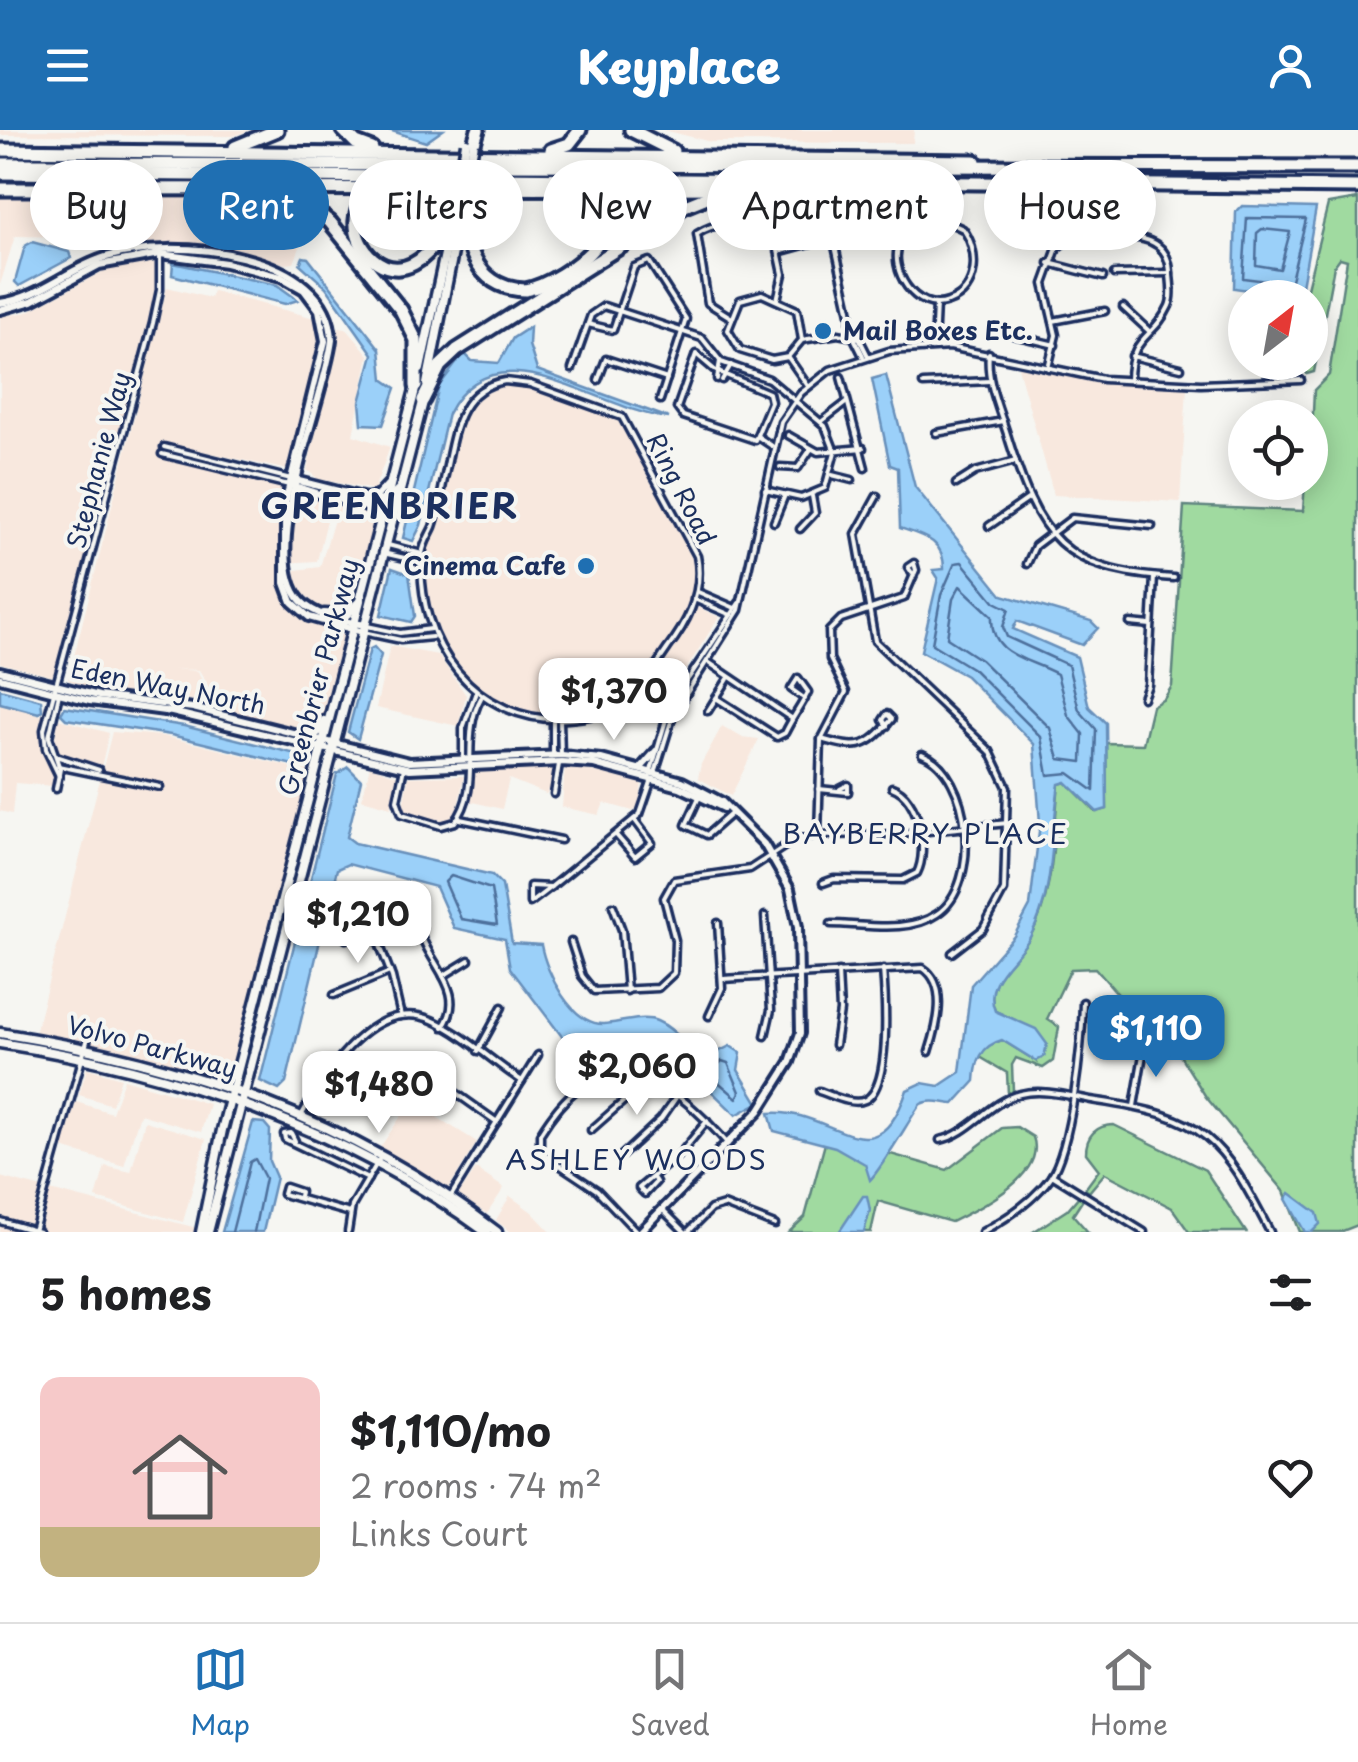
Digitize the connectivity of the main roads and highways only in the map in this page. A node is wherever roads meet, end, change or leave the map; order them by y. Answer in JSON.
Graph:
{"nodes":[{"id":1,"x":277,"y":130,"type":"edge"},
{"id":2,"x":343,"y":130,"type":"edge"},
{"id":3,"x":580,"y":130,"type":"edge"},
{"id":4,"x":630,"y":130,"type":"edge"},
{"id":5,"x":472,"y":134,"type":"edge"},
{"id":6,"x":194,"y":150,"type":"junction"},
{"id":7,"x":395,"y":154,"type":"junction"},
{"id":8,"x":532,"y":154,"type":"junction"},
{"id":9,"x":702,"y":156,"type":"junction"},
{"id":10,"x":0,"y":159,"type":"edge"},
{"id":11,"x":467,"y":160,"type":"edge"},
{"id":12,"x":984,"y":162,"type":"edge"},
{"id":13,"x":984,"y":163,"type":"edge"},
{"id":14,"x":1156,"y":164,"type":"edge"},
{"id":15,"x":1358,"y":166,"type":"edge"},
{"id":16,"x":183,"y":170,"type":"edge"},
{"id":17,"x":707,"y":175,"type":"edge"},
{"id":18,"x":329,"y":176,"type":"edge"},
{"id":19,"x":707,"y":180,"type":"edge"},
{"id":20,"x":183,"y":183,"type":"edge"},
{"id":21,"x":1156,"y":184,"type":"edge"},
{"id":22,"x":0,"y":185,"type":"edge"},
{"id":23,"x":1156,"y":185,"type":"edge"},
{"id":24,"x":1358,"y":185,"type":"edge"},
{"id":25,"x":183,"y":187,"type":"edge"},
{"id":26,"x":523,"y":188,"type":"edge"},
{"id":27,"x":534,"y":188,"type":"junction"},
{"id":28,"x":707,"y":189,"type":"edge"},
{"id":29,"x":707,"y":198,"type":"edge"},
{"id":30,"x":329,"y":224,"type":"edge"},
{"id":31,"x":369,"y":250,"type":"edge"},
{"id":32,"x":434,"y":250,"type":"edge"},
{"id":33,"x":448,"y":250,"type":"edge"},
{"id":34,"x":450,"y":250,"type":"edge"},
{"id":35,"x":470,"y":250,"type":"edge"},
{"id":36,"x":416,"y":386,"type":"junction"},
{"id":37,"x":423,"y":400,"type":"junction"},
{"id":38,"x":356,"y":502,"type":"road end"},
{"id":39,"x":380,"y":526,"type":"junction"},
{"id":40,"x":363,"y":595,"type":"junction"},
{"id":41,"x":324,"y":614,"type":"road end"},
{"id":42,"x":359,"y":628,"type":"junction"},
{"id":43,"x":342,"y":671,"type":"junction"},
{"id":44,"x":302,"y":735,"type":"road end"},
{"id":45,"x":326,"y":746,"type":"junction"},
{"id":46,"x":0,"y":1033,"type":"edge"},
{"id":47,"x":0,"y":1044,"type":"edge"},
{"id":48,"x":238,"y":1090,"type":"junction"},
{"id":49,"x":234,"y":1102,"type":"junction"},
{"id":50,"x":300,"y":1118,"type":"junction"},
{"id":51,"x":378,"y":1161,"type":"junction"},
{"id":52,"x":205,"y":1232,"type":"edge"},
{"id":53,"x":486,"y":1232,"type":"edge"},
{"id":54,"x":496,"y":1232,"type":"edge"}],
"edges":[{"from":1,"to":6,"type":"highway"},
{"from":2,"to":7,"type":"highway"},
{"from":3,"to":8,"type":"highway"},
{"from":4,"to":9,"type":"highway"},
{"from":5,"to":11,"type":"main road","name":"Greenbrier Parkway","bridge":true},
{"from":6,"to":7,"type":"highway"},
{"from":6,"to":10,"type":"highway"},
{"from":7,"to":8,"type":"highway"},
{"from":8,"to":9,"type":"highway"},
{"from":9,"to":12,"type":"highway"},
{"from":10,"to":13,"type":"highway"},
{"from":10,"to":15,"type":"highway"},
{"from":10,"to":16,"type":"highway"},
{"from":10,"to":17,"type":"highway"},
{"from":14,"to":15,"type":"highway"},
{"from":18,"to":19,"type":"highway"},
{"from":20,"to":22,"type":"highway"},
{"from":21,"to":24,"type":"highway"},
{"from":22,"to":25,"type":"highway"},
{"from":23,"to":24,"type":"highway"},
{"from":26,"to":27,"type":"highway"},
{"from":27,"to":28,"type":"highway"},
{"from":27,"to":35,"type":"highway"},
{"from":29,"to":37,"type":"highway"},
{"from":30,"to":36,"type":"highway"},
{"from":31,"to":32,"type":"highway"},
{"from":33,"to":36,"type":"main road","name":"Greenbrier Parkway"},
{"from":34,"to":37,"type":"main road","name":"Greenbrier Parkway"},
{"from":36,"to":39,"type":"main road","name":"Greenbrier Parkway"},
{"from":37,"to":42,"type":"main road","name":"Greenbrier Parkway"},
{"from":38,"to":39,"type":"main road"},
{"from":39,"to":40,"type":"main road","name":"Greenbrier Parkway"},
{"from":40,"to":41,"type":"main road"},
{"from":40,"to":42,"type":"main road","name":"Greenbrier Parkway"},
{"from":42,"to":43,"type":"main road","name":"Greenbrier Parkway"},
{"from":42,"to":45,"type":"main road","name":"Greenbrier Parkway"},
{"from":43,"to":44,"type":"main road"},
{"from":43,"to":45,"type":"main road","name":"Greenbrier Parkway"},
{"from":45,"to":48,"type":"main road","name":"Greenbrier Parkway"},
{"from":46,"to":48,"type":"main road","name":"Volvo Parkway"},
{"from":47,"to":49,"type":"main road","name":"Volvo Parkway"},
{"from":48,"to":49,"type":"main road","name":"Greenbrier Parkway"},
{"from":48,"to":50,"type":"main road","name":"Volvo Parkway"},
{"from":49,"to":50,"type":"main road","name":"Volvo Parkway"},
{"from":49,"to":52,"type":"main road","name":"Greenbrier Parkway"},
{"from":50,"to":51,"type":"main road","name":"Volvo Parkway"},
{"from":51,"to":53,"type":"main road","name":"Volvo Parkway"},
{"from":51,"to":54,"type":"main road","name":"Volvo Parkway"}]}
